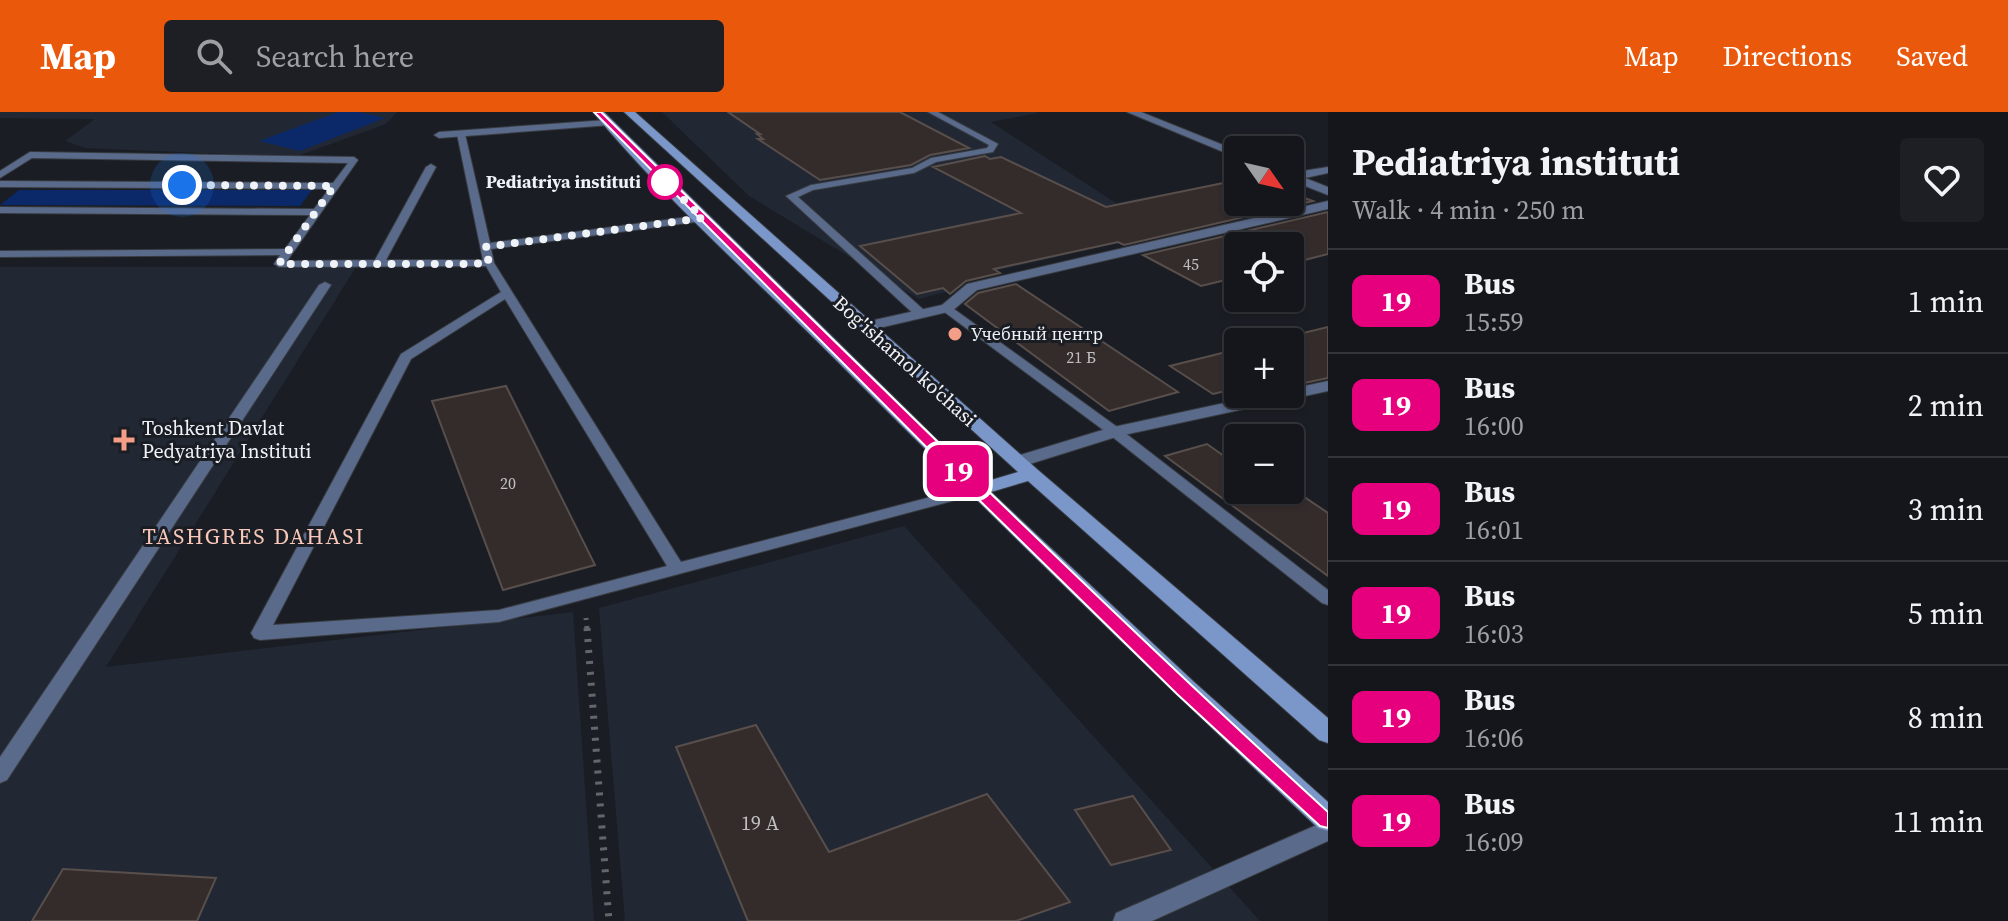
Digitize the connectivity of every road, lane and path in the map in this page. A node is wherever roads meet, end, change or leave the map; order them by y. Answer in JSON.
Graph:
{"nodes":[{"id":1,"x":629,"y":112,"type":"edge"},
{"id":2,"x":932,"y":112,"type":"edge"},
{"id":3,"x":1132,"y":112,"type":"edge"},
{"id":4,"x":603,"y":118,"type":"edge"},
{"id":5,"x":461,"y":134,"type":"junction"},
{"id":6,"x":439,"y":135,"type":"dead end"},
{"id":7,"x":1224,"y":149,"type":"edge"},
{"id":8,"x":431,"y":167,"type":"dead end"},
{"id":9,"x":1328,"y":170,"type":"edge"},
{"id":10,"x":1304,"y":174,"type":"edge"},
{"id":11,"x":0,"y":175,"type":"edge"},
{"id":12,"x":1304,"y":181,"type":"edge"},
{"id":13,"x":0,"y":184,"type":"edge"},
{"id":14,"x":334,"y":186,"type":"junction"},
{"id":15,"x":1328,"y":191,"type":"edge"},
{"id":16,"x":1328,"y":205,"type":"edge"},
{"id":17,"x":0,"y":210,"type":"edge"},
{"id":18,"x":317,"y":212,"type":"junction"},
{"id":19,"x":703,"y":218,"type":"junction"},
{"id":20,"x":485,"y":247,"type":"junction"},
{"id":21,"x":288,"y":252,"type":"junction"},
{"id":22,"x":0,"y":254,"type":"edge"},
{"id":23,"x":489,"y":263,"type":"junction"},
{"id":24,"x":378,"y":264,"type":"junction"},
{"id":25,"x":325,"y":285,"type":"dead end"},
{"id":26,"x":507,"y":293,"type":"junction"},
{"id":27,"x":947,"y":308,"type":"junction"},
{"id":28,"x":921,"y":314,"type":"junction"},
{"id":29,"x":866,"y":326,"type":"junction"},
{"id":30,"x":1328,"y":386,"type":"edge"},
{"id":31,"x":1304,"y":391,"type":"edge"},
{"id":32,"x":1226,"y":408,"type":"edge"},
{"id":33,"x":1115,"y":432,"type":"junction"},
{"id":34,"x":1024,"y":468,"type":"junction"},
{"id":35,"x":977,"y":490,"type":"junction"},
{"id":36,"x":677,"y":569,"type":"junction"},
{"id":37,"x":584,"y":593,"type":"junction"},
{"id":38,"x":1328,"y":599,"type":"edge"},
{"id":39,"x":1328,"y":733,"type":"edge"},
{"id":40,"x":0,"y":774,"type":"edge"},
{"id":41,"x":1328,"y":819,"type":"edge"},
{"id":42,"x":1328,"y":830,"type":"edge"},
{"id":43,"x":609,"y":921,"type":"edge"},
{"id":44,"x":1125,"y":921,"type":"edge"}],
"edges":[{"from":1,"to":29,"type":"main road","name":"Bog'ishamol ko'chasi"},
{"from":2,"to":28,"type":"lane"},
{"from":3,"to":7,"type":"street"},
{"from":4,"to":5,"type":"street"},
{"from":4,"to":19,"type":"main road","name":"Bog'ishamol ko'chasi"},
{"from":5,"to":6,"type":"street"},
{"from":5,"to":20,"type":"lane"},
{"from":8,"to":24,"type":"lane"},
{"from":9,"to":10,"type":"street"},
{"from":11,"to":14,"type":"lane"},
{"from":12,"to":15,"type":"street"},
{"from":13,"to":14,"type":"lane"},
{"from":14,"to":18,"type":"lane"},
{"from":16,"to":27,"type":"street"},
{"from":17,"to":18,"type":"lane"},
{"from":18,"to":21,"type":"lane"},
{"from":19,"to":20,"type":"lane"},
{"from":19,"to":35,"type":"main road","name":"Bog'ishamol ko'chasi"},
{"from":20,"to":23,"type":"lane"},
{"from":21,"to":22,"type":"lane"},
{"from":21,"to":24,"type":"lane"},
{"from":23,"to":24,"type":"lane"},
{"from":23,"to":26,"type":"lane"},
{"from":25,"to":40,"type":"lane"},
{"from":26,"to":36,"type":"lane"},
{"from":26,"to":37,"type":"lane"},
{"from":27,"to":28,"type":"street"},
{"from":27,"to":33,"type":"lane"},
{"from":28,"to":29,"type":"street"},
{"from":29,"to":34,"type":"main road","name":"Bog'ishamol ko'chasi"},
{"from":30,"to":31,"type":"street"},
{"from":32,"to":33,"type":"street"},
{"from":33,"to":34,"type":"street"},
{"from":33,"to":38,"type":"lane"},
{"from":34,"to":35,"type":"main road"},
{"from":34,"to":39,"type":"main road","name":"Bog'ishamol ko'chasi"},
{"from":35,"to":36,"type":"lane"},
{"from":35,"to":41,"type":"main road","name":"Bog'ishamol ko'chasi"},
{"from":36,"to":37,"type":"lane"},
{"from":37,"to":43,"type":"path"},
{"from":42,"to":44,"type":"lane"}]}
